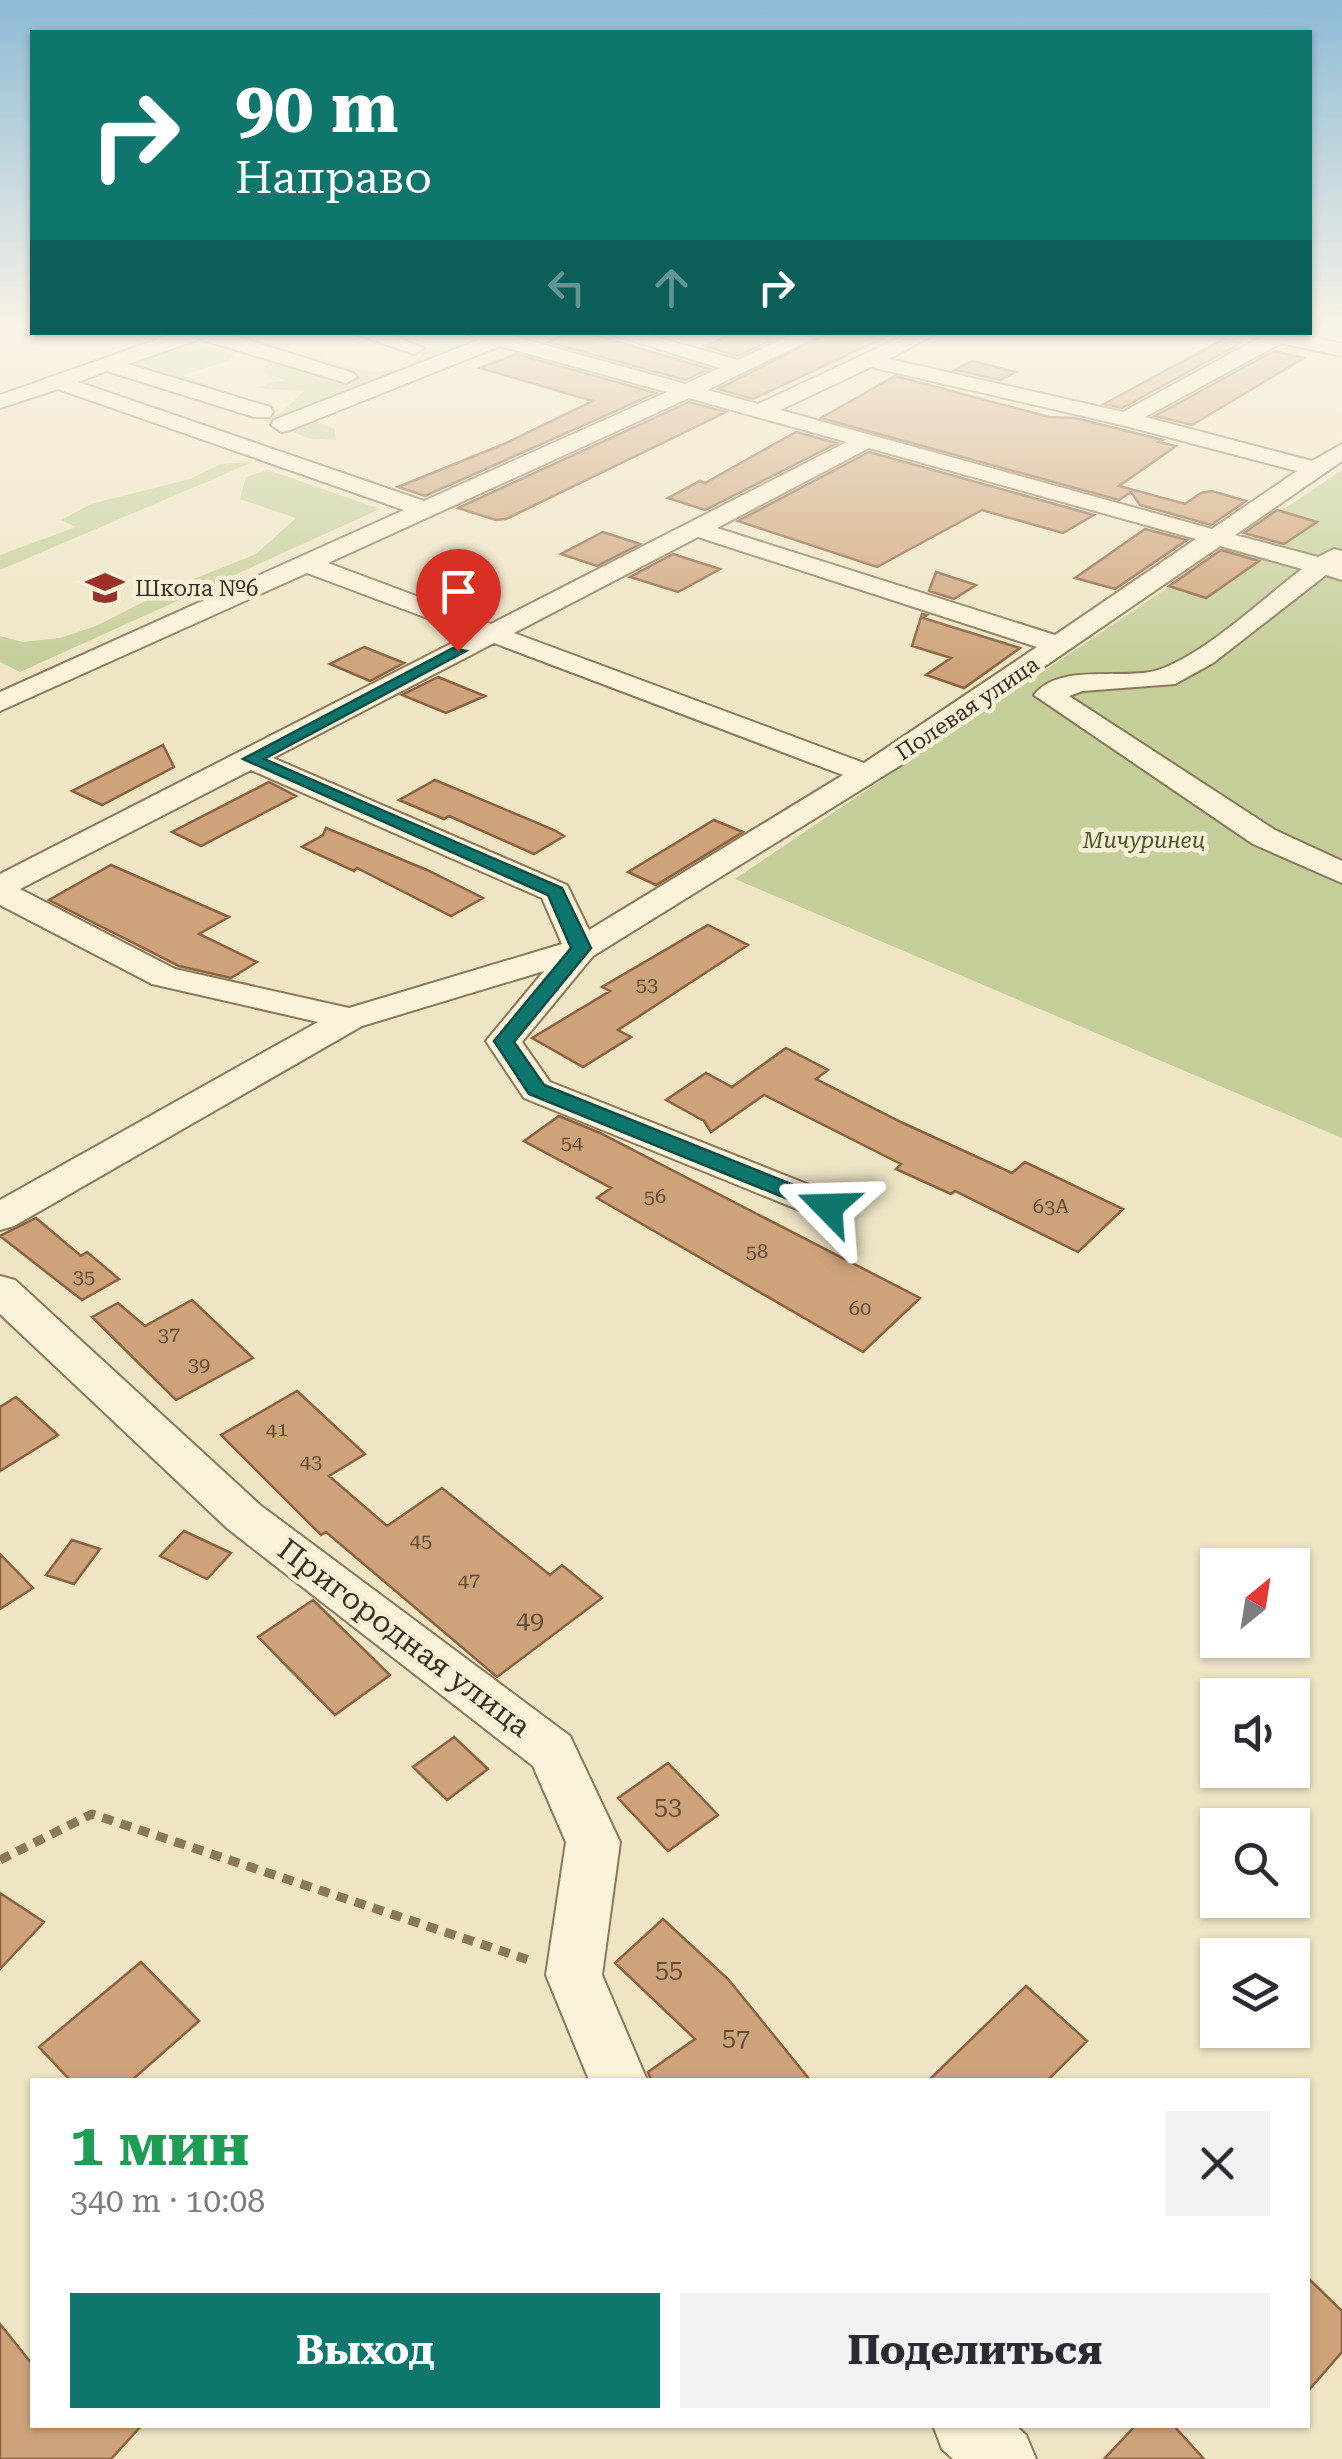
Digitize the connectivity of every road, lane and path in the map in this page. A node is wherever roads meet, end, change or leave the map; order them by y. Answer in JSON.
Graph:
{"nodes":[{"id":1,"x":225,"y":440,"type":"edge"},
{"id":2,"x":581,"y":440,"type":"edge"},
{"id":3,"x":868,"y":440,"type":"joint"},
{"id":4,"x":1207,"y":440,"type":"edge"},
{"id":5,"x":1342,"y":451,"type":"edge"},
{"id":6,"x":1317,"y":468,"type":"junction"},
{"id":7,"x":426,"y":510,"type":"junction"},
{"id":8,"x":696,"y":529,"type":"junction"},
{"id":9,"x":1217,"y":537,"type":"junction"},
{"id":10,"x":1335,"y":563,"type":"edge"},
{"id":11,"x":306,"y":564,"type":"junction"},
{"id":12,"x":493,"y":633,"type":"junction"},
{"id":13,"x":1059,"y":645,"type":"junction"},
{"id":14,"x":3,"y":699,"type":"edge"},
{"id":15,"x":251,"y":759,"type":"junction"},
{"id":16,"x":867,"y":774,"type":"junction"},
{"id":17,"x":1342,"y":873,"type":"edge"},
{"id":18,"x":0,"y":889,"type":"edge"},
{"id":19,"x":581,"y":948,"type":"junction"},
{"id":20,"x":350,"y":1019,"type":"junction"},
{"id":21,"x":828,"y":1207,"type":"dead end"},
{"id":22,"x":0,"y":1217,"type":"edge"},
{"id":23,"x":0,"y":1290,"type":"edge"},
{"id":24,"x":0,"y":1860,"type":"edge"},
{"id":25,"x":574,"y":1975,"type":"junction"},
{"id":26,"x":617,"y":2078,"type":"edge"},
{"id":27,"x":969,"y":2428,"type":"edge"},
{"id":28,"x":1002,"y":2459,"type":"edge"}],
"edges":[{"from":1,"to":7,"type":"street"},
{"from":2,"to":7,"type":"street"},
{"from":3,"to":8,"type":"street"},
{"from":3,"to":9,"type":"street"},
{"from":4,"to":6,"type":"street"},
{"from":5,"to":6,"type":"street","name":"Полевая улица"},
{"from":6,"to":9,"type":"street","name":"Полевая улица"},
{"from":7,"to":11,"type":"street"},
{"from":8,"to":12,"type":"street"},
{"from":8,"to":13,"type":"street"},
{"from":9,"to":10,"type":"street"},
{"from":9,"to":13,"type":"street","name":"Полевая улица"},
{"from":10,"to":17,"type":"street"},
{"from":11,"to":12,"type":"street"},
{"from":11,"to":14,"type":"street"},
{"from":12,"to":15,"type":"street"},
{"from":12,"to":16,"type":"street"},
{"from":13,"to":16,"type":"street","name":"Полевая улица"},
{"from":15,"to":18,"type":"street"},
{"from":15,"to":19,"type":"street"},
{"from":16,"to":19,"type":"street","name":"Полевая улица"},
{"from":18,"to":20,"type":"street"},
{"from":19,"to":20,"type":"street"},
{"from":19,"to":21,"type":"street"},
{"from":20,"to":22,"type":"street"},
{"from":23,"to":25,"type":"street","name":"Пригородная улица"},
{"from":24,"to":25,"type":"path"},
{"from":25,"to":26,"type":"street"},
{"from":27,"to":28,"type":"street"}]}
